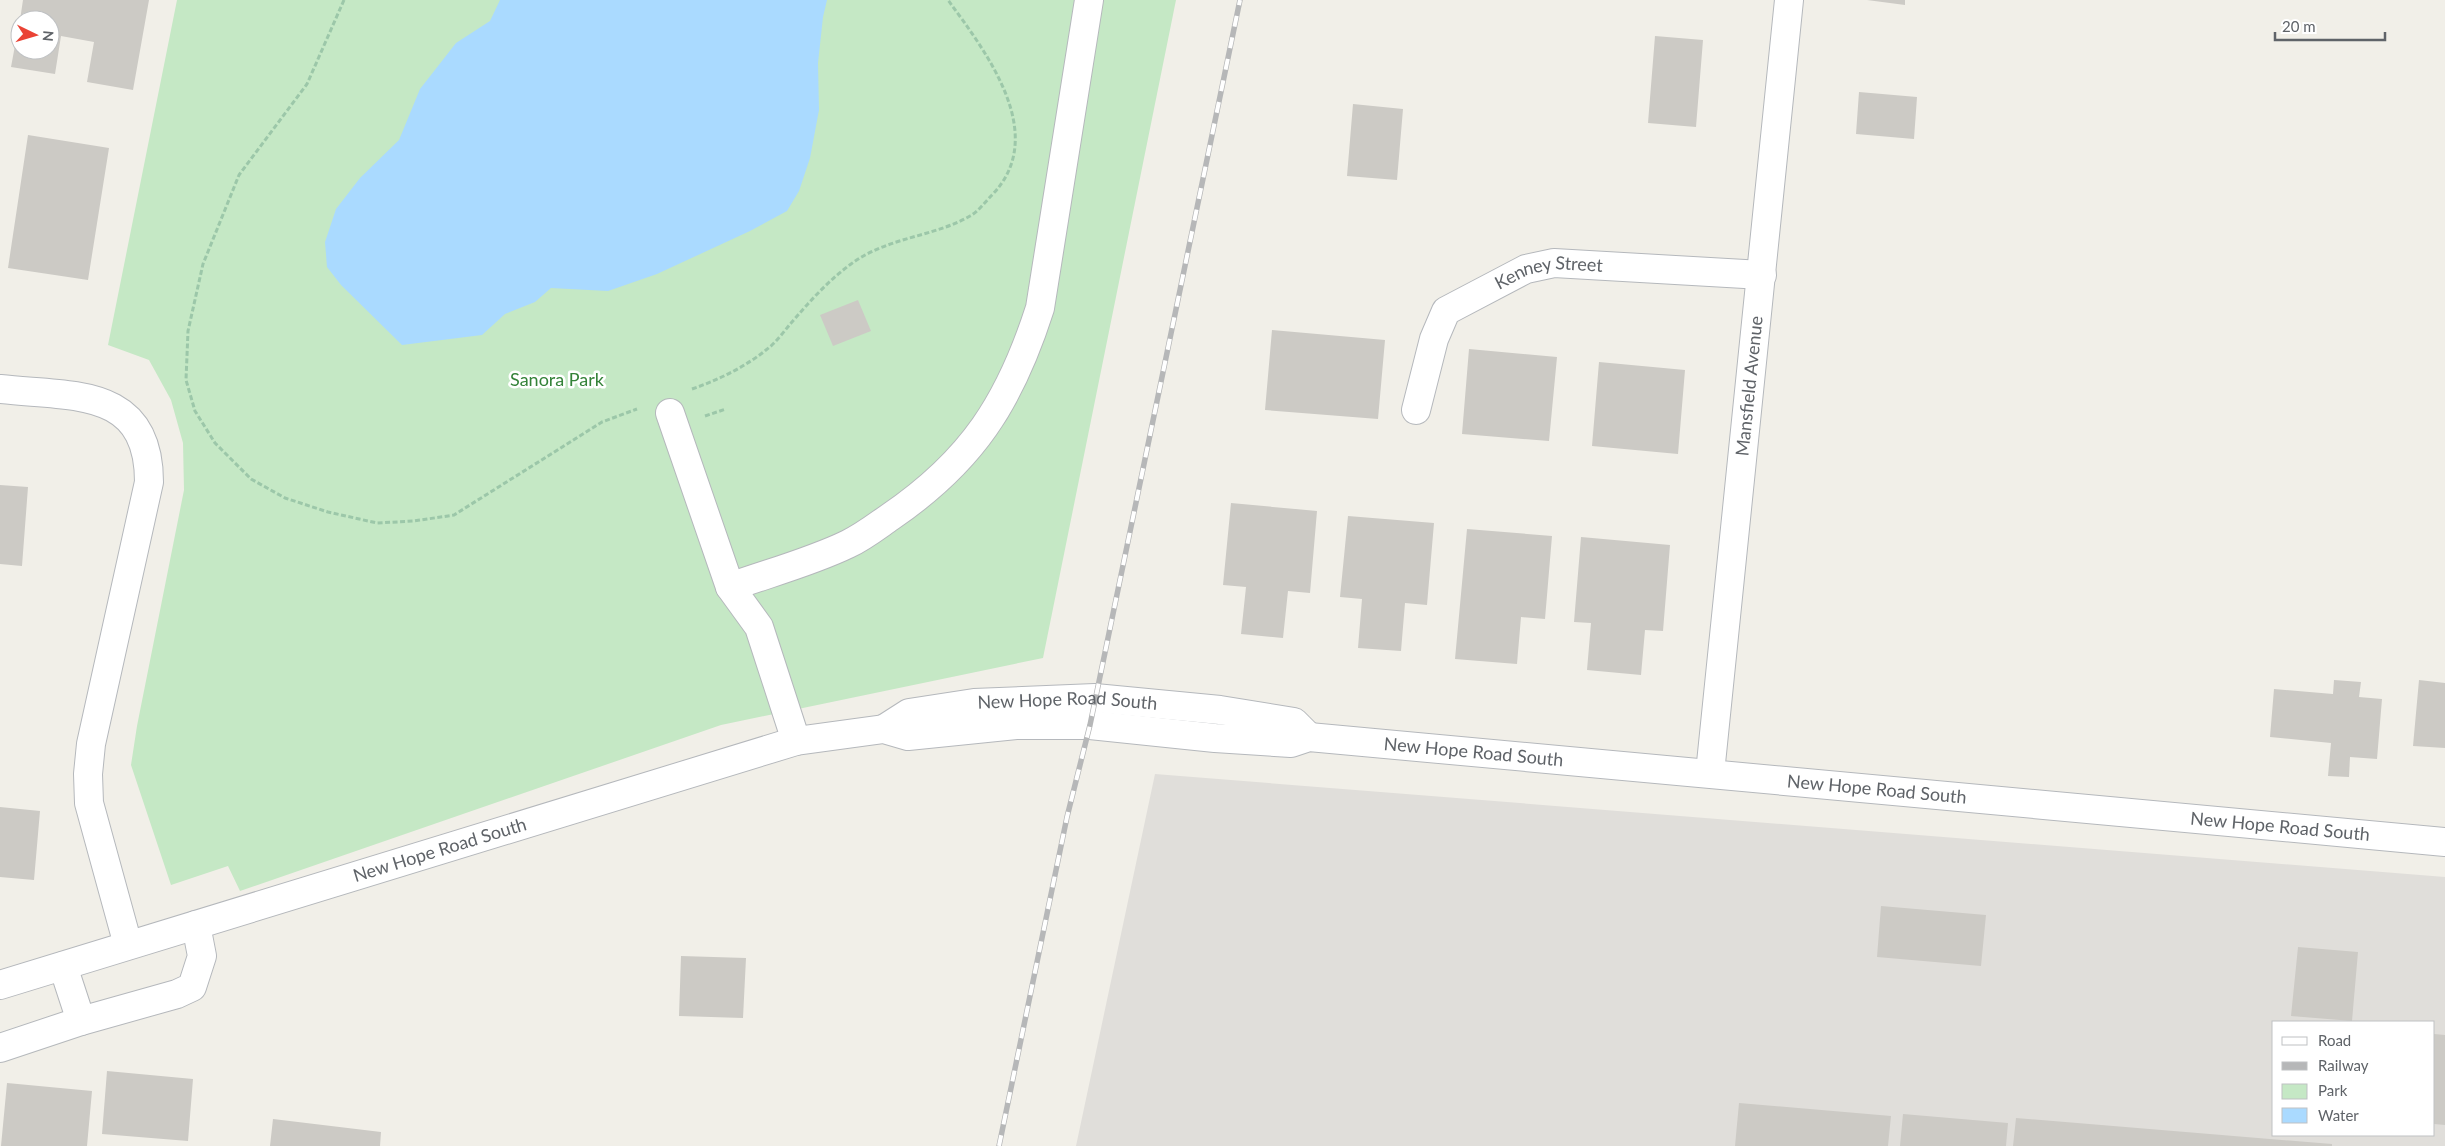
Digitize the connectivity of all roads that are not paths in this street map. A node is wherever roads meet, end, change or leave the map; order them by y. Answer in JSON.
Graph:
{"nodes":[{"id":1,"x":1089,"y":0,"type":"edge"},
{"id":2,"x":1790,"y":0,"type":"edge"},
{"id":3,"x":1762,"y":275,"type":"junction"},
{"id":4,"x":0,"y":389,"type":"edge"},
{"id":5,"x":658,"y":409,"type":"road end"},
{"id":6,"x":1416,"y":410,"type":"dead end"},
{"id":7,"x":730,"y":587,"type":"junction"},
{"id":8,"x":796,"y":741,"type":"junction"},
{"id":9,"x":1710,"y":773,"type":"junction"},
{"id":10,"x":2445,"y":842,"type":"edge"},
{"id":11,"x":196,"y":925,"type":"junction"},
{"id":12,"x":128,"y":946,"type":"junction"},
{"id":13,"x":64,"y":966,"type":"junction"},
{"id":14,"x":0,"y":985,"type":"edge"},
{"id":15,"x":81,"y":1021,"type":"junction"},
{"id":16,"x":0,"y":1048,"type":"edge"}],
"edges":[{"from":1,"to":7,"type":"street"},
{"from":2,"to":3,"type":"street","name":"Mansfield Avenue"},
{"from":3,"to":6,"type":"street","name":"Kenney Street"},
{"from":3,"to":9,"type":"street","name":"Mansfield Avenue"},
{"from":4,"to":12,"type":"street"},
{"from":5,"to":7,"type":"street"},
{"from":7,"to":8,"type":"street"},
{"from":8,"to":9,"type":"street","name":"New Hope Road South"},
{"from":8,"to":11,"type":"street","name":"New Hope Road South"},
{"from":9,"to":10,"type":"street","name":"New Hope Road South"},
{"from":11,"to":12,"type":"street","name":"New Hope Road South"},
{"from":11,"to":15,"type":"street"},
{"from":12,"to":13,"type":"street","name":"New Hope Road South"},
{"from":13,"to":14,"type":"street","name":"New Hope Road South"},
{"from":13,"to":15,"type":"street"},
{"from":15,"to":16,"type":"street"}]}
